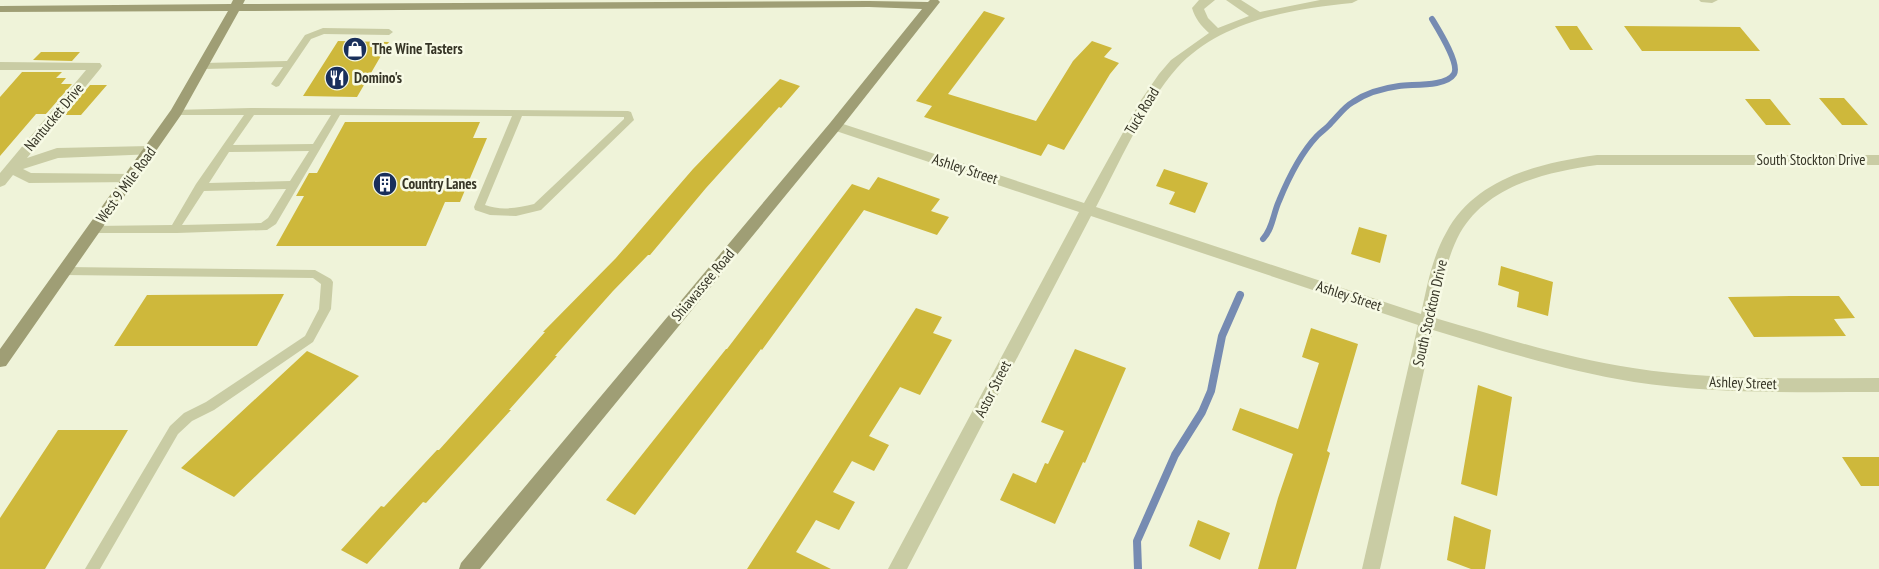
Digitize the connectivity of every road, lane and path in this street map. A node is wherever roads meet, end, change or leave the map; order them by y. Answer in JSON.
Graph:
{"nodes":[{"id":1,"x":1209,"y":0,"type":"edge"},
{"id":2,"x":1232,"y":0,"type":"edge"},
{"id":3,"x":1352,"y":0,"type":"edge"},
{"id":4,"x":1705,"y":0,"type":"edge"},
{"id":5,"x":1712,"y":0,"type":"edge"},
{"id":6,"x":765,"y":2,"type":"edge"},
{"id":7,"x":932,"y":3,"type":"edge"},
{"id":8,"x":237,"y":4,"type":"edge"},
{"id":9,"x":0,"y":9,"type":"edge"},
{"id":10,"x":1257,"y":16,"type":"junction"},
{"id":11,"x":389,"y":32,"type":"dead end"},
{"id":12,"x":1218,"y":34,"type":"junction"},
{"id":13,"x":290,"y":64,"type":"junction"},
{"id":14,"x":0,"y":66,"type":"edge"},
{"id":15,"x":204,"y":66,"type":"junction"},
{"id":16,"x":276,"y":84,"type":"dead end"},
{"id":17,"x":251,"y":111,"type":"junction"},
{"id":18,"x":176,"y":112,"type":"junction"},
{"id":19,"x":337,"y":112,"type":"junction"},
{"id":20,"x":518,"y":113,"type":"junction"},
{"id":21,"x":835,"y":126,"type":"junction"},
{"id":22,"x":316,"y":147,"type":"junction"},
{"id":23,"x":227,"y":149,"type":"junction"},
{"id":24,"x":150,"y":151,"type":"junction"},
{"id":25,"x":1879,"y":160,"type":"edge"},
{"id":26,"x":12,"y":168,"type":"junction"},
{"id":27,"x":131,"y":179,"type":"junction"},
{"id":28,"x":0,"y":182,"type":"edge"},
{"id":29,"x":294,"y":185,"type":"junction"},
{"id":30,"x":200,"y":188,"type":"junction"},
{"id":31,"x":1088,"y":208,"type":"junction"},
{"id":32,"x":177,"y":229,"type":"junction"},
{"id":33,"x":94,"y":230,"type":"junction"},
{"id":34,"x":65,"y":271,"type":"junction"},
{"id":35,"x":1428,"y":322,"type":"junction"},
{"id":36,"x":2,"y":355,"type":"edge"},
{"id":37,"x":1879,"y":385,"type":"edge"},
{"id":38,"x":92,"y":569,"type":"edge"},
{"id":39,"x":468,"y":569,"type":"edge"},
{"id":40,"x":897,"y":569,"type":"edge"},
{"id":41,"x":1371,"y":569,"type":"edge"}],
"edges":[{"from":1,"to":12,"type":"street"},
{"from":2,"to":10,"type":"street"},
{"from":3,"to":10,"type":"street","name":"Tuck Road"},
{"from":4,"to":5,"type":"street"},
{"from":6,"to":7,"type":"street"},
{"from":6,"to":8,"type":"street"},
{"from":7,"to":21,"type":"street","name":"Shiawassee Road"},
{"from":8,"to":9,"type":"street"},
{"from":8,"to":15,"type":"street","name":"West 9 Mile Road"},
{"from":10,"to":12,"type":"street","name":"Tuck Road"},
{"from":11,"to":13,"type":"lane"},
{"from":12,"to":31,"type":"street","name":"Tuck Road"},
{"from":13,"to":15,"type":"lane"},
{"from":13,"to":16,"type":"lane"},
{"from":14,"to":26,"type":"street","name":"Nantucket Drive"},
{"from":15,"to":18,"type":"street","name":"West 9 Mile Road"},
{"from":17,"to":18,"type":"lane"},
{"from":17,"to":19,"type":"lane"},
{"from":17,"to":23,"type":"lane"},
{"from":18,"to":24,"type":"street","name":"West 9 Mile Road"},
{"from":19,"to":20,"type":"lane"},
{"from":19,"to":22,"type":"lane"},
{"from":20,"to":20,"type":"lane"},
{"from":21,"to":31,"type":"street","name":"Ashley Street"},
{"from":21,"to":39,"type":"street","name":"Shiawassee Road"},
{"from":22,"to":23,"type":"lane"},
{"from":22,"to":29,"type":"lane"},
{"from":23,"to":30,"type":"lane"},
{"from":24,"to":26,"type":"street","name":"Nantucket Drive"},
{"from":24,"to":27,"type":"street","name":"West 9 Mile Road"},
{"from":25,"to":35,"type":"street","name":"South Stockton Drive"},
{"from":26,"to":27,"type":"street"},
{"from":26,"to":28,"type":"street","name":"Nantucket Drive"},
{"from":27,"to":33,"type":"street","name":"West 9 Mile Road"},
{"from":29,"to":30,"type":"lane"},
{"from":29,"to":32,"type":"lane"},
{"from":30,"to":32,"type":"lane"},
{"from":31,"to":35,"type":"street","name":"Ashley Street"},
{"from":31,"to":40,"type":"street","name":"Astor Street"},
{"from":32,"to":33,"type":"lane"},
{"from":33,"to":34,"type":"street","name":"West 9 Mile Road"},
{"from":34,"to":36,"type":"street","name":"West 9 Mile Road"},
{"from":34,"to":38,"type":"lane"},
{"from":35,"to":37,"type":"street","name":"Ashley Street"},
{"from":35,"to":41,"type":"street","name":"South Stockton Drive"}]}
